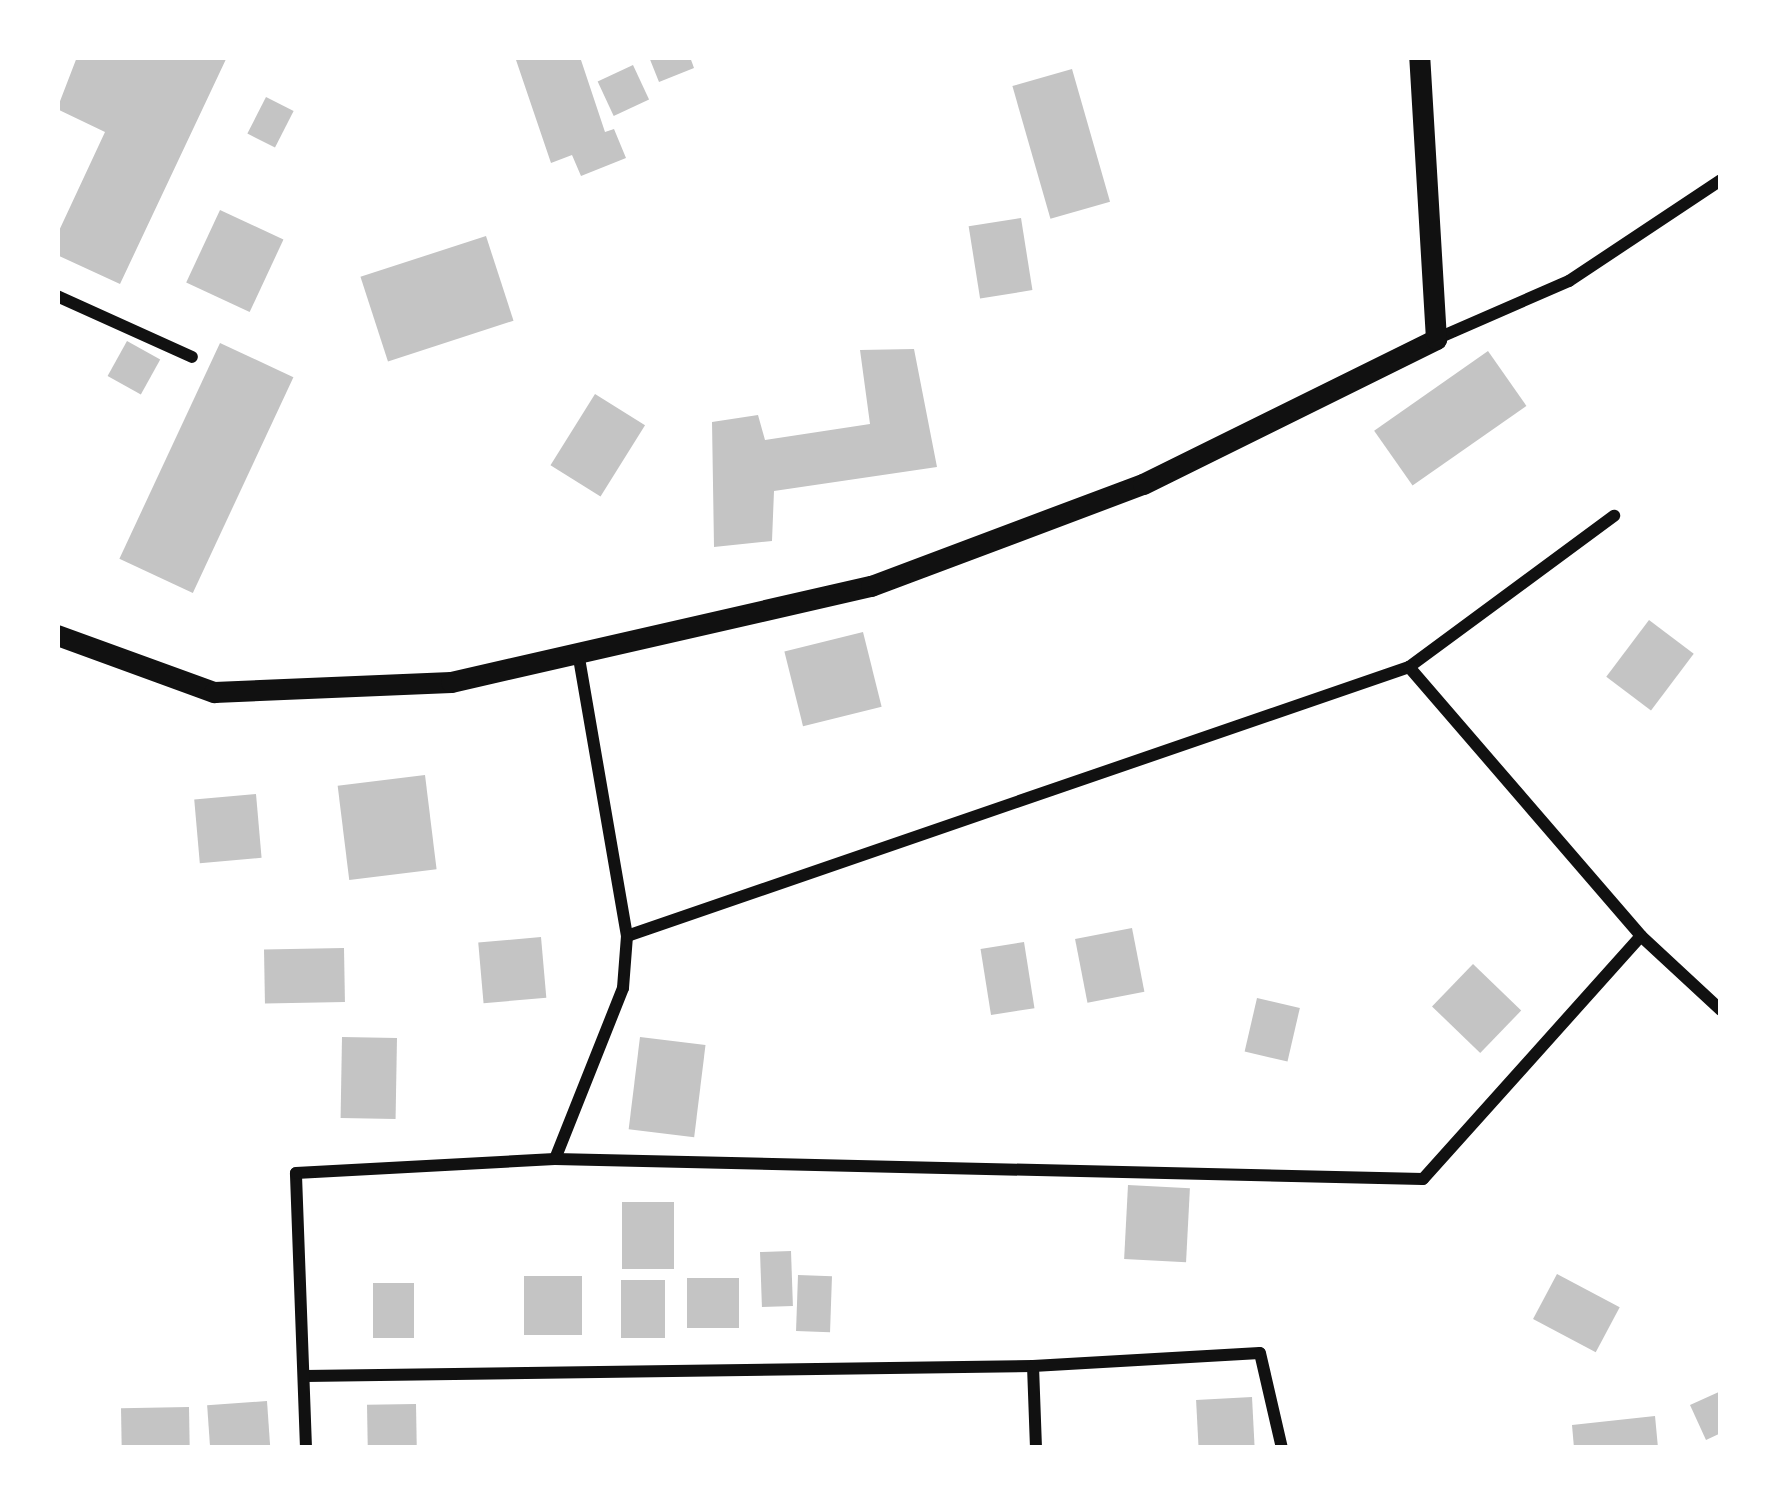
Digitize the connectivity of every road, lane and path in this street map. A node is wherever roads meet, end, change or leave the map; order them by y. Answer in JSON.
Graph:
{"nodes":[{"id":1,"x":1419,"y":57,"type":"edge"},
{"id":2,"x":1721,"y":180,"type":"edge"},
{"id":3,"x":57,"y":296,"type":"edge"},
{"id":4,"x":1436,"y":338,"type":"junction"},
{"id":5,"x":192,"y":357,"type":"dead end"},
{"id":6,"x":1615,"y":516,"type":"dead end"},
{"id":7,"x":57,"y":635,"type":"edge"},
{"id":8,"x":579,"y":657,"type":"junction"},
{"id":9,"x":1409,"y":667,"type":"junction"},
{"id":10,"x":627,"y":936,"type":"junction"},
{"id":11,"x":1641,"y":936,"type":"junction"},
{"id":12,"x":1721,"y":1010,"type":"edge"},
{"id":13,"x":555,"y":1160,"type":"junction"},
{"id":14,"x":1033,"y":1366,"type":"junction"},
{"id":15,"x":305,"y":1376,"type":"junction"},
{"id":16,"x":306,"y":1448,"type":"edge"},
{"id":17,"x":1036,"y":1448,"type":"edge"},
{"id":18,"x":1282,"y":1448,"type":"edge"}],
"edges":[{"from":1,"to":4,"type":"street"},
{"from":2,"to":4,"type":"street"},
{"from":3,"to":5,"type":"street"},
{"from":4,"to":8,"type":"street"},
{"from":6,"to":9,"type":"street"},
{"from":7,"to":8,"type":"street"},
{"from":8,"to":10,"type":"street"},
{"from":9,"to":10,"type":"street"},
{"from":9,"to":11,"type":"street"},
{"from":10,"to":13,"type":"street"},
{"from":11,"to":12,"type":"street"},
{"from":11,"to":13,"type":"street"},
{"from":13,"to":15,"type":"street"},
{"from":14,"to":15,"type":"street"},
{"from":14,"to":17,"type":"street"},
{"from":14,"to":18,"type":"street"},
{"from":15,"to":16,"type":"street"}]}
